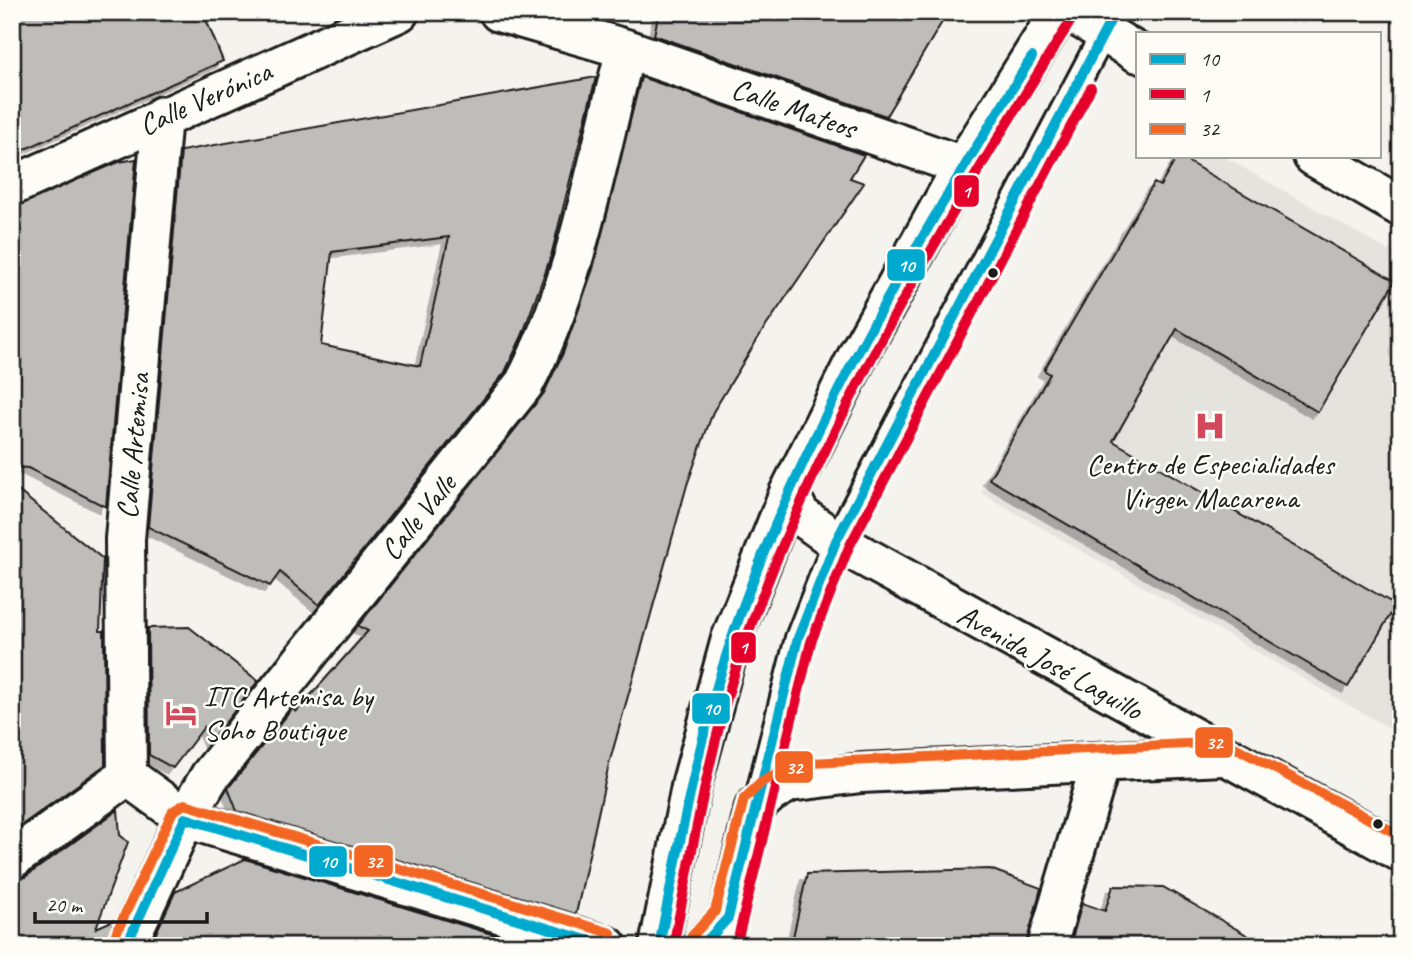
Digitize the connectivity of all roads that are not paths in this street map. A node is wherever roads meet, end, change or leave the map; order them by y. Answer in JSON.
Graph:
{"nodes":[{"id":1,"x":499,"y":12,"type":"edge"},
{"id":2,"x":1060,"y":12,"type":"edge"},
{"id":3,"x":1070,"y":12,"type":"edge"},
{"id":4,"x":396,"y":13,"type":"edge"},
{"id":5,"x":1109,"y":22,"type":"edge"},
{"id":6,"x":626,"y":49,"type":"junction"},
{"id":7,"x":1136,"y":51,"type":"edge"},
{"id":8,"x":162,"y":116,"type":"junction"},
{"id":9,"x":1316,"y":158,"type":"edge"},
{"id":10,"x":963,"y":166,"type":"junction"},
{"id":11,"x":12,"y":186,"type":"edge"},
{"id":12,"x":1401,"y":207,"type":"edge"},
{"id":13,"x":789,"y":493,"type":"junction"},
{"id":14,"x":836,"y":541,"type":"junction"},
{"id":15,"x":1223,"y":757,"type":"junction"},
{"id":16,"x":1101,"y":762,"type":"junction"},
{"id":17,"x":127,"y":776,"type":"junction"},
{"id":18,"x":755,"y":807,"type":"junction"},
{"id":19,"x":185,"y":818,"type":"junction"},
{"id":20,"x":1401,"y":852,"type":"edge"},
{"id":21,"x":12,"y":859,"type":"edge"},
{"id":22,"x":725,"y":932,"type":"edge"},
{"id":23,"x":126,"y":946,"type":"edge"},
{"id":24,"x":607,"y":946,"type":"edge"},
{"id":25,"x":659,"y":946,"type":"edge"},
{"id":26,"x":702,"y":946,"type":"edge"},
{"id":27,"x":1047,"y":946,"type":"edge"}],
"edges":[{"from":1,"to":6,"type":"street"},
{"from":2,"to":10,"type":"street"},
{"from":3,"to":5,"type":"street"},
{"from":4,"to":8,"type":"street","name":"Calle Verónica"},
{"from":5,"to":7,"type":"street"},
{"from":5,"to":14,"type":"lane"},
{"from":6,"to":10,"type":"street","name":"Calle Mateos"},
{"from":6,"to":19,"type":"street","name":"Calle Valle"},
{"from":8,"to":11,"type":"street","name":"Calle Verónica"},
{"from":8,"to":17,"type":"street","name":"Calle Artemisa"},
{"from":9,"to":12,"type":"street"},
{"from":10,"to":13,"type":"street"},
{"from":13,"to":14,"type":"street","name":"Avenida José Laguillo"},
{"from":13,"to":25,"type":"street"},
{"from":14,"to":15,"type":"street","name":"Avenida José Laguillo"},
{"from":14,"to":18,"type":"lane"},
{"from":15,"to":16,"type":"street"},
{"from":15,"to":20,"type":"street","name":"Avenida José Laguillo"},
{"from":16,"to":18,"type":"street"},
{"from":16,"to":27,"type":"street"},
{"from":17,"to":19,"type":"street"},
{"from":17,"to":21,"type":"street"},
{"from":18,"to":22,"type":"street"},
{"from":19,"to":23,"type":"street","name":"Calle Valle"},
{"from":19,"to":24,"type":"street"},
{"from":22,"to":26,"type":"street"}]}
